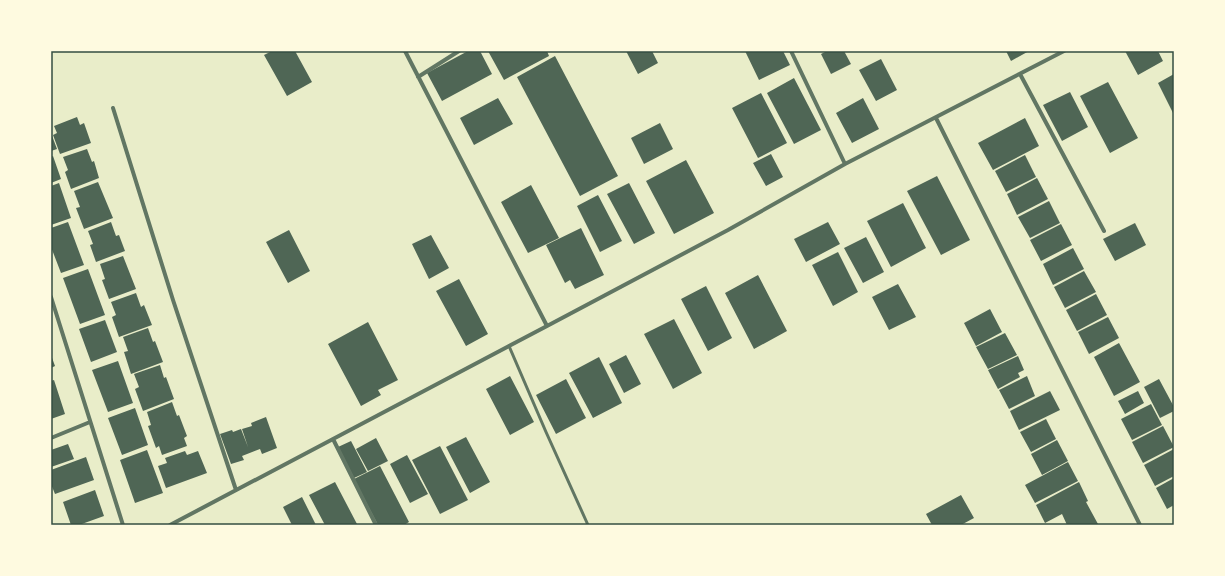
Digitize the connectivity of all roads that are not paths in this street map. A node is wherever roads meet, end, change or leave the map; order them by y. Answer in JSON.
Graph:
{"nodes":[{"id":1,"x":405,"y":51,"type":"edge"},
{"id":2,"x":459,"y":51,"type":"edge"},
{"id":3,"x":792,"y":51,"type":"edge"},
{"id":4,"x":1064,"y":51,"type":"edge"},
{"id":5,"x":1020,"y":74,"type":"junction"},
{"id":6,"x":418,"y":77,"type":"junction"},
{"id":7,"x":113,"y":108,"type":"dead end"},
{"id":8,"x":936,"y":118,"type":"junction"},
{"id":9,"x":846,"y":164,"type":"junction"},
{"id":10,"x":1104,"y":231,"type":"dead end"},
{"id":11,"x":51,"y":297,"type":"edge"},
{"id":12,"x":53,"y":311,"type":"edge"},
{"id":13,"x":547,"y":326,"type":"junction"},
{"id":14,"x":509,"y":346,"type":"junction"},
{"id":15,"x":90,"y":422,"type":"junction"},
{"id":16,"x":51,"y":438,"type":"edge"},
{"id":17,"x":333,"y":439,"type":"junction"},
{"id":18,"x":236,"y":490,"type":"junction"},
{"id":19,"x":123,"y":525,"type":"edge"},
{"id":20,"x":171,"y":525,"type":"edge"},
{"id":21,"x":376,"y":525,"type":"edge"},
{"id":22,"x":588,"y":525,"type":"edge"},
{"id":23,"x":1140,"y":525,"type":"edge"}],
"edges":[{"from":1,"to":6,"type":"street"},
{"from":2,"to":6,"type":"street"},
{"from":3,"to":9,"type":"street"},
{"from":4,"to":5,"type":"street"},
{"from":5,"to":8,"type":"street"},
{"from":5,"to":10,"type":"street"},
{"from":6,"to":13,"type":"street"},
{"from":7,"to":18,"type":"street"},
{"from":8,"to":9,"type":"street"},
{"from":8,"to":23,"type":"street"},
{"from":9,"to":13,"type":"street"},
{"from":11,"to":12,"type":"street"},
{"from":12,"to":15,"type":"street"},
{"from":13,"to":14,"type":"street"},
{"from":14,"to":17,"type":"street"},
{"from":14,"to":22,"type":"lane"},
{"from":15,"to":16,"type":"street"},
{"from":15,"to":19,"type":"street"},
{"from":17,"to":18,"type":"street"},
{"from":17,"to":21,"type":"street"},
{"from":18,"to":20,"type":"street"}]}
